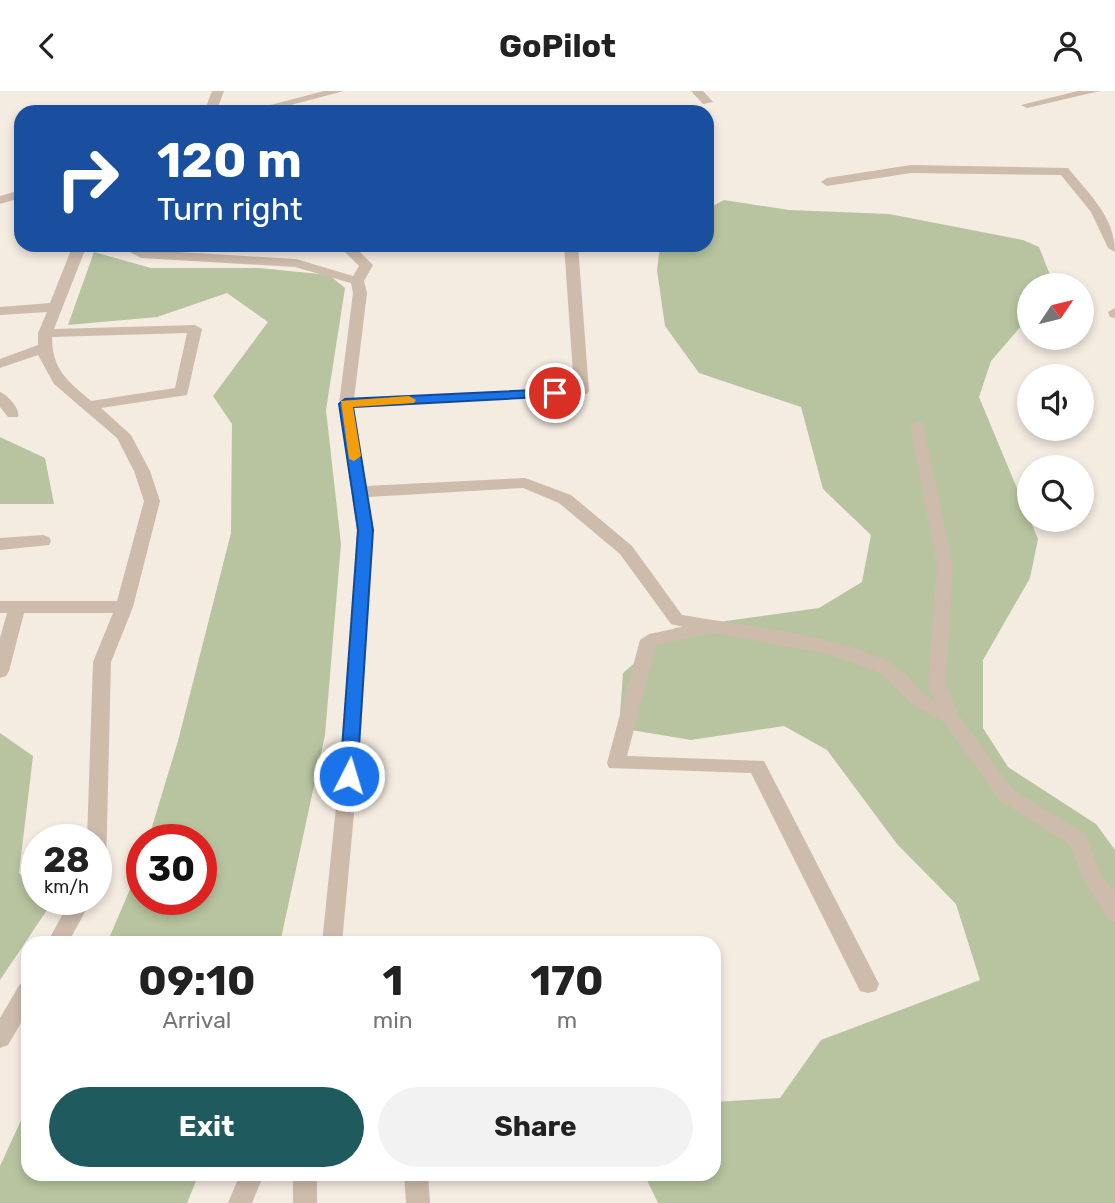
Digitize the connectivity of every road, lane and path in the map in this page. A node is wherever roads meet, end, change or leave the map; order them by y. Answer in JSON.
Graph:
{"nodes":[{"id":1,"x":338,"y":91,"type":"edge"},
{"id":2,"x":697,"y":91,"type":"edge"},
{"id":3,"x":1094,"y":91,"type":"edge"},
{"id":4,"x":707,"y":102,"type":"dead end"},
{"id":5,"x":282,"y":105,"type":"edge"},
{"id":6,"x":1027,"y":105,"type":"dead end"},
{"id":7,"x":827,"y":182,"type":"dead end"},
{"id":8,"x":1097,"y":212,"type":"junction"},
{"id":9,"x":1115,"y":214,"type":"edge"},
{"id":10,"x":1115,"y":249,"type":"edge"},
{"id":11,"x":77,"y":252,"type":"edge"},
{"id":12,"x":137,"y":252,"type":"edge"},
{"id":13,"x":352,"y":252,"type":"edge"},
{"id":14,"x":572,"y":252,"type":"edge"},
{"id":15,"x":357,"y":281,"type":"junction"},
{"id":16,"x":53,"y":307,"type":"junction"},
{"id":17,"x":0,"y":311,"type":"edge"},
{"id":18,"x":44,"y":340,"type":"junction"},
{"id":19,"x":0,"y":364,"type":"edge"},
{"id":20,"x":0,"y":397,"type":"edge"},
{"id":21,"x":345,"y":404,"type":"junction"},
{"id":22,"x":86,"y":405,"type":"junction"},
{"id":23,"x":13,"y":414,"type":"dead end"},
{"id":24,"x":918,"y":426,"type":"dead end"},
{"id":25,"x":359,"y":492,"type":"junction"},
{"id":26,"x":43,"y":541,"type":"dead end"},
{"id":27,"x":0,"y":544,"type":"edge"},
{"id":28,"x":9,"y":607,"type":"edge"},
{"id":29,"x":124,"y":607,"type":"junction"},
{"id":30,"x":718,"y":628,"type":"junction"},
{"id":31,"x":0,"y":671,"type":"edge"},
{"id":32,"x":950,"y":716,"type":"junction"},
{"id":33,"x":97,"y":824,"type":"edge"},
{"id":34,"x":1115,"y":913,"type":"edge"},
{"id":35,"x":73,"y":915,"type":"edge"},
{"id":36,"x":61,"y":936,"type":"edge"},
{"id":37,"x":333,"y":936,"type":"edge"},
{"id":38,"x":868,"y":984,"type":"dead end"},
{"id":39,"x":21,"y":1003,"type":"edge"},
{"id":40,"x":0,"y":1038,"type":"edge"},
{"id":41,"x":249,"y":1181,"type":"edge"},
{"id":42,"x":305,"y":1181,"type":"edge"},
{"id":43,"x":416,"y":1181,"type":"edge"},
{"id":44,"x":240,"y":1203,"type":"edge"},
{"id":45,"x":305,"y":1203,"type":"edge"},
{"id":46,"x":418,"y":1203,"type":"edge"}],
"edges":[{"from":1,"to":5,"type":"street"},
{"from":2,"to":4,"type":"street"},
{"from":3,"to":6,"type":"street"},
{"from":7,"to":8,"type":"street"},
{"from":8,"to":9,"type":"street"},
{"from":8,"to":10,"type":"street"},
{"from":11,"to":16,"type":"street"},
{"from":12,"to":15,"type":"street"},
{"from":13,"to":15,"type":"street"},
{"from":14,"to":21,"type":"street"},
{"from":15,"to":21,"type":"street"},
{"from":16,"to":17,"type":"street"},
{"from":16,"to":18,"type":"street"},
{"from":18,"to":19,"type":"street"},
{"from":18,"to":22,"type":"street"},
{"from":18,"to":22,"type":"street"},
{"from":20,"to":23,"type":"street"},
{"from":21,"to":25,"type":"street"},
{"from":22,"to":29,"type":"street"},
{"from":24,"to":32,"type":"street"},
{"from":25,"to":30,"type":"street"},
{"from":25,"to":37,"type":"street"},
{"from":26,"to":27,"type":"street"},
{"from":28,"to":29,"type":"street"},
{"from":28,"to":31,"type":"street"},
{"from":29,"to":33,"type":"street"},
{"from":30,"to":32,"type":"street"},
{"from":30,"to":38,"type":"street"},
{"from":32,"to":34,"type":"street"},
{"from":35,"to":36,"type":"street"},
{"from":39,"to":40,"type":"street"},
{"from":41,"to":44,"type":"street"},
{"from":42,"to":45,"type":"street"},
{"from":43,"to":46,"type":"street"}]}
